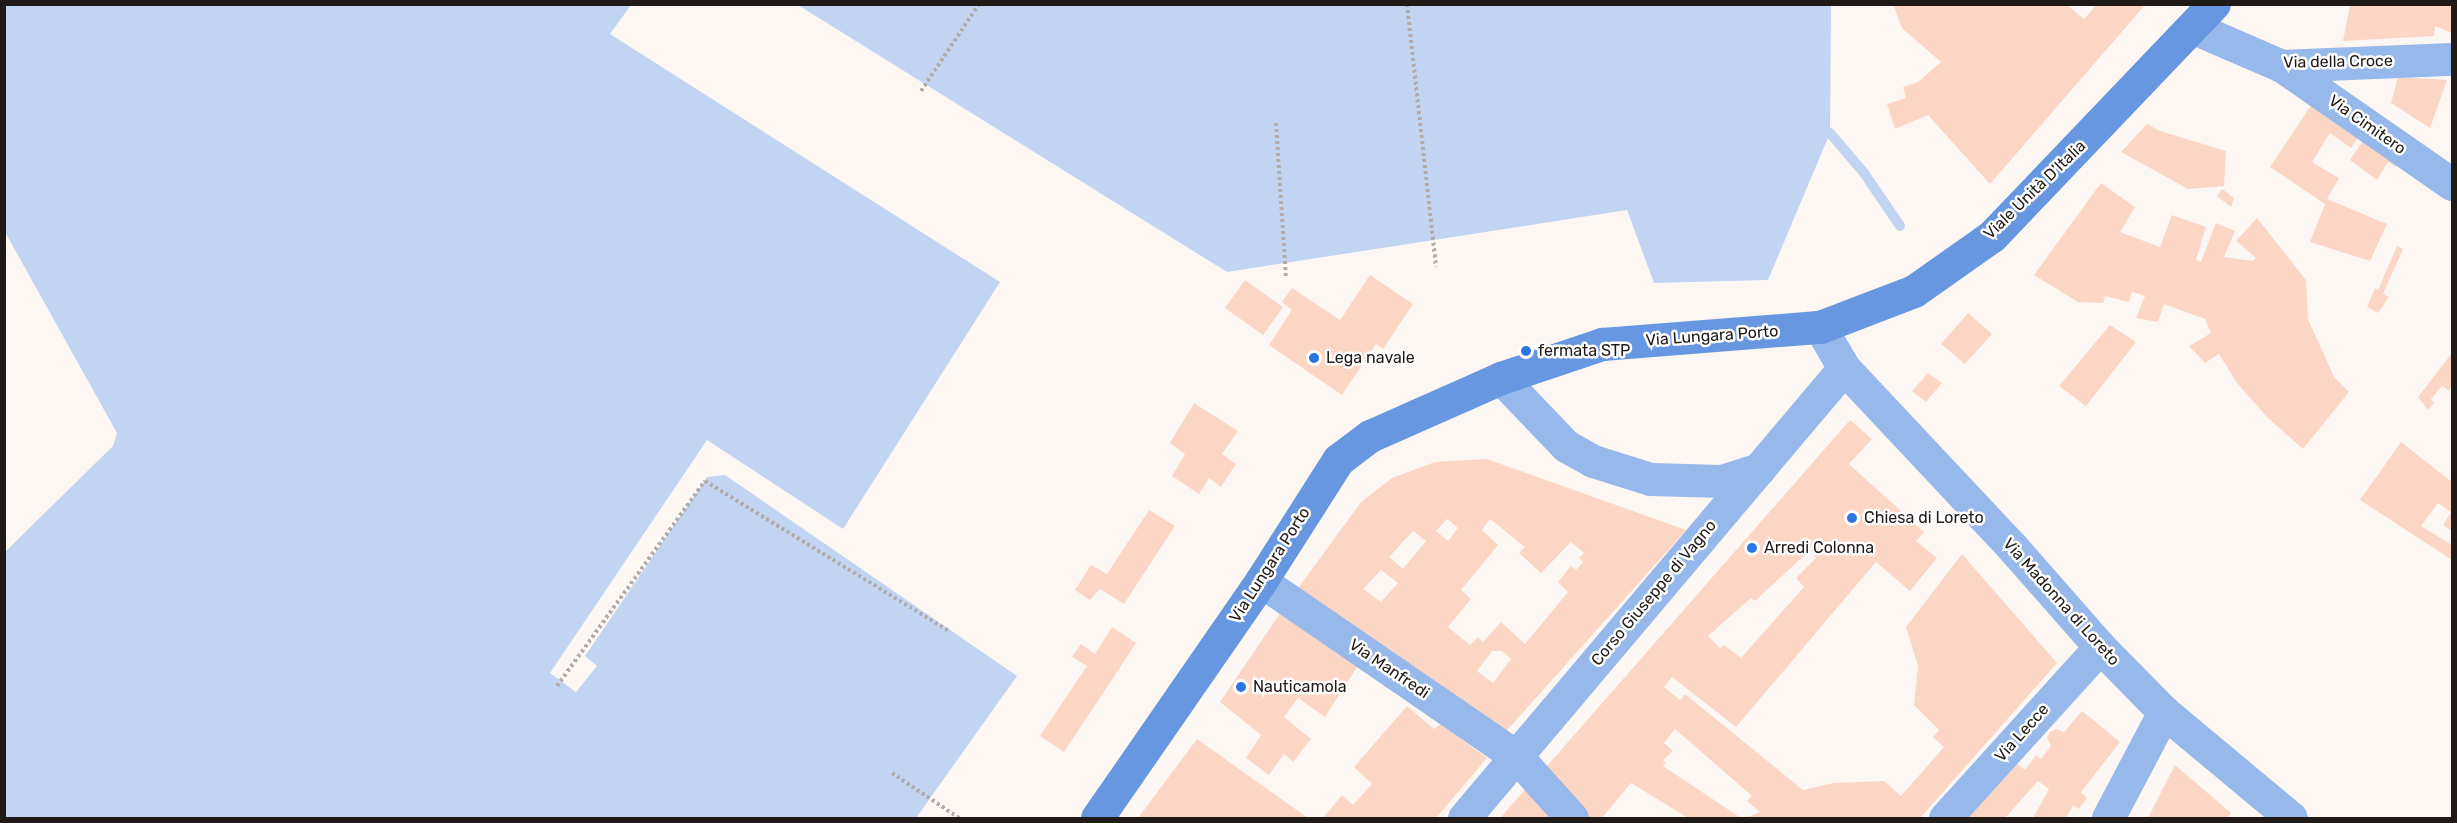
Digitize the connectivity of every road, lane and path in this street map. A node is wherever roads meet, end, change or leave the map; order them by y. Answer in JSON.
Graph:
{"nodes":[{"id":1,"x":979,"y":4,"type":"edge"},
{"id":2,"x":1407,"y":4,"type":"edge"},
{"id":3,"x":2204,"y":16,"type":"edge"},
{"id":4,"x":2452,"y":60,"type":"edge"},
{"id":5,"x":2282,"y":66,"type":"junction"},
{"id":6,"x":921,"y":91,"type":"dead end"},
{"id":7,"x":1276,"y":123,"type":"dead end"},
{"id":8,"x":2452,"y":184,"type":"edge"},
{"id":9,"x":1436,"y":266,"type":"dead end"},
{"id":10,"x":1286,"y":278,"type":"dead end"},
{"id":11,"x":1820,"y":327,"type":"junction"},
{"id":12,"x":1844,"y":368,"type":"junction"},
{"id":13,"x":1501,"y":378,"type":"junction"},
{"id":14,"x":1759,"y":469,"type":"junction"},
{"id":15,"x":1261,"y":581,"type":"junction"},
{"id":16,"x":949,"y":631,"type":"dead end"},
{"id":17,"x":2100,"y":647,"type":"junction"},
{"id":18,"x":557,"y":686,"type":"dead end"},
{"id":19,"x":2163,"y":712,"type":"junction"},
{"id":20,"x":1517,"y":757,"type":"junction"},
{"id":21,"x":891,"y":773,"type":"dead end"},
{"id":22,"x":958,"y":819,"type":"edge"},
{"id":23,"x":1097,"y":819,"type":"edge"},
{"id":24,"x":1464,"y":819,"type":"edge"},
{"id":25,"x":1572,"y":819,"type":"edge"},
{"id":26,"x":1945,"y":819,"type":"edge"},
{"id":27,"x":2108,"y":819,"type":"edge"},
{"id":28,"x":2291,"y":819,"type":"edge"}],
"edges":[{"from":1,"to":6,"type":"path"},
{"from":2,"to":9,"type":"path"},
{"from":3,"to":5,"type":"street","name":"Via della Croce"},
{"from":3,"to":11,"type":"street","name":"Viale Unità D'Italia"},
{"from":4,"to":5,"type":"street","name":"Via della Croce"},
{"from":5,"to":8,"type":"street","name":"Via Cimitero"},
{"from":7,"to":10,"type":"path"},
{"from":11,"to":12,"type":"street","name":"Via Madonna di Loreto"},
{"from":11,"to":13,"type":"street","name":"Via Lungara Porto"},
{"from":12,"to":14,"type":"street","name":"Corso Giuseppe di Vagno"},
{"from":12,"to":17,"type":"street","name":"Via Madonna di Loreto"},
{"from":13,"to":14,"type":"street"},
{"from":13,"to":15,"type":"street","name":"Via Lungara Porto"},
{"from":14,"to":20,"type":"street","name":"Corso Giuseppe di Vagno"},
{"from":15,"to":20,"type":"street","name":"Via Manfredi"},
{"from":15,"to":23,"type":"street","name":"Via Lungara Porto"},
{"from":16,"to":18,"type":"path"},
{"from":17,"to":19,"type":"street","name":"Via Madonna di Loreto"},
{"from":17,"to":26,"type":"street","name":"Via Lecce"},
{"from":19,"to":27,"type":"street"},
{"from":19,"to":28,"type":"street","name":"Via Madonna di Loreto"},
{"from":20,"to":24,"type":"street","name":"Corso Giuseppe di Vagno"},
{"from":20,"to":25,"type":"street","name":"Via Manfredi"},
{"from":21,"to":22,"type":"path"}]}
